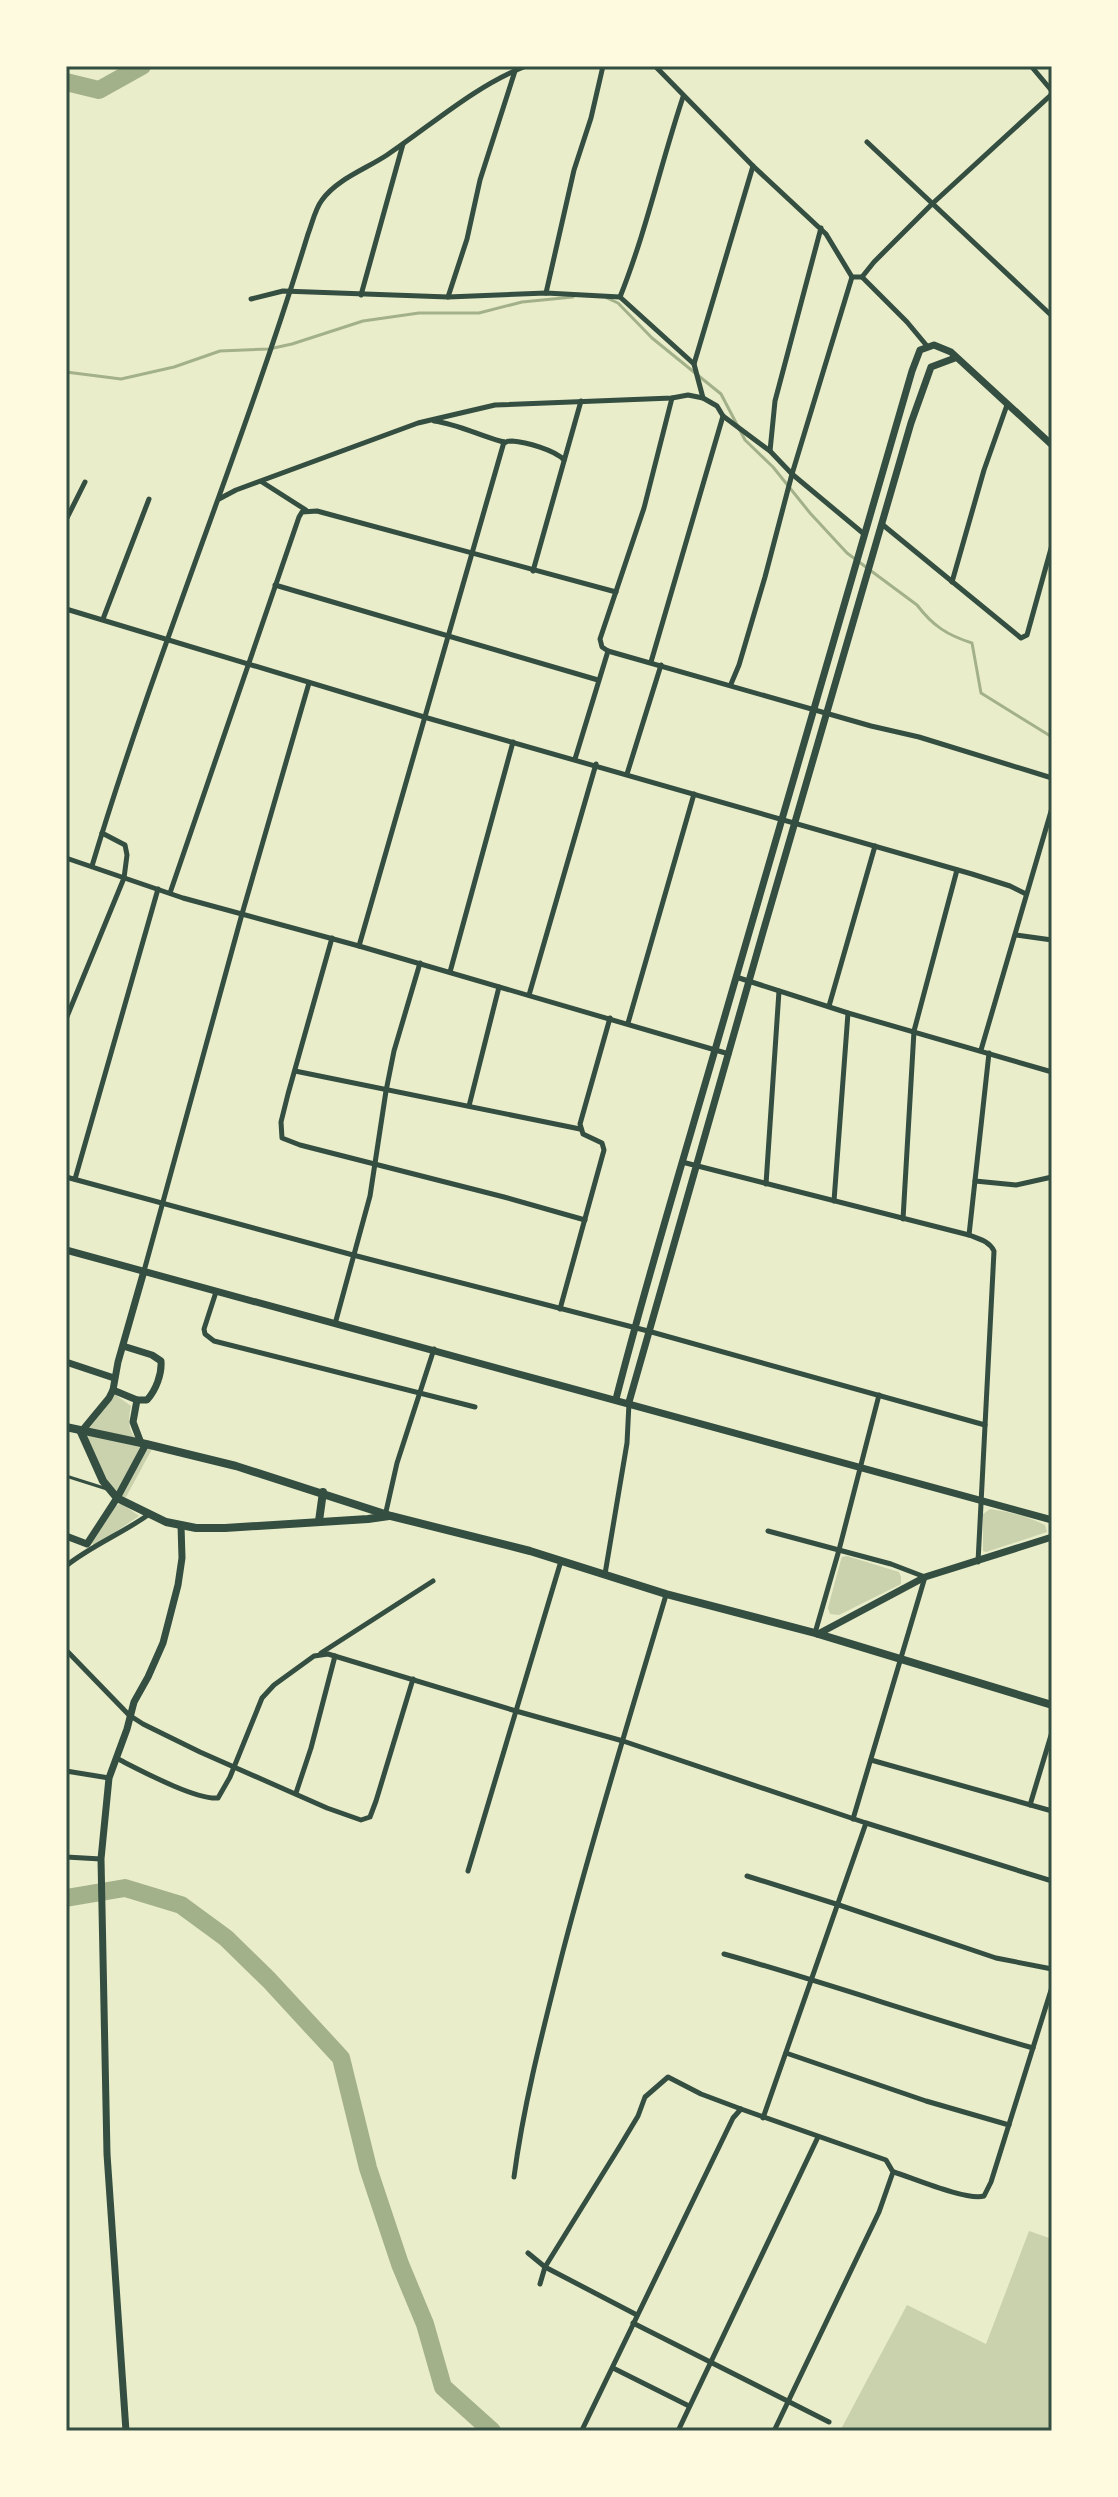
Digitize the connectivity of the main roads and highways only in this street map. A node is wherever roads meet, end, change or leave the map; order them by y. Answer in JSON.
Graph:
{"nodes":[{"id":1,"x":66,"y":1427,"type":"edge"},
{"id":2,"x":81,"y":1432,"type":"junction"},
{"id":3,"x":323,"y":1492,"type":"junction"},
{"id":4,"x":387,"y":1515,"type":"junction"},
{"id":5,"x":319,"y":1521,"type":"junction"},
{"id":6,"x":1052,"y":1705,"type":"edge"}],
"edges":[{"from":1,"to":2,"type":"main road"},
{"from":2,"to":3,"type":"main road"},
{"from":2,"to":5,"type":"main road"},
{"from":3,"to":4,"type":"main road"},
{"from":3,"to":5,"type":"main road"},
{"from":4,"to":5,"type":"main road"},
{"from":4,"to":6,"type":"main road"}]}
